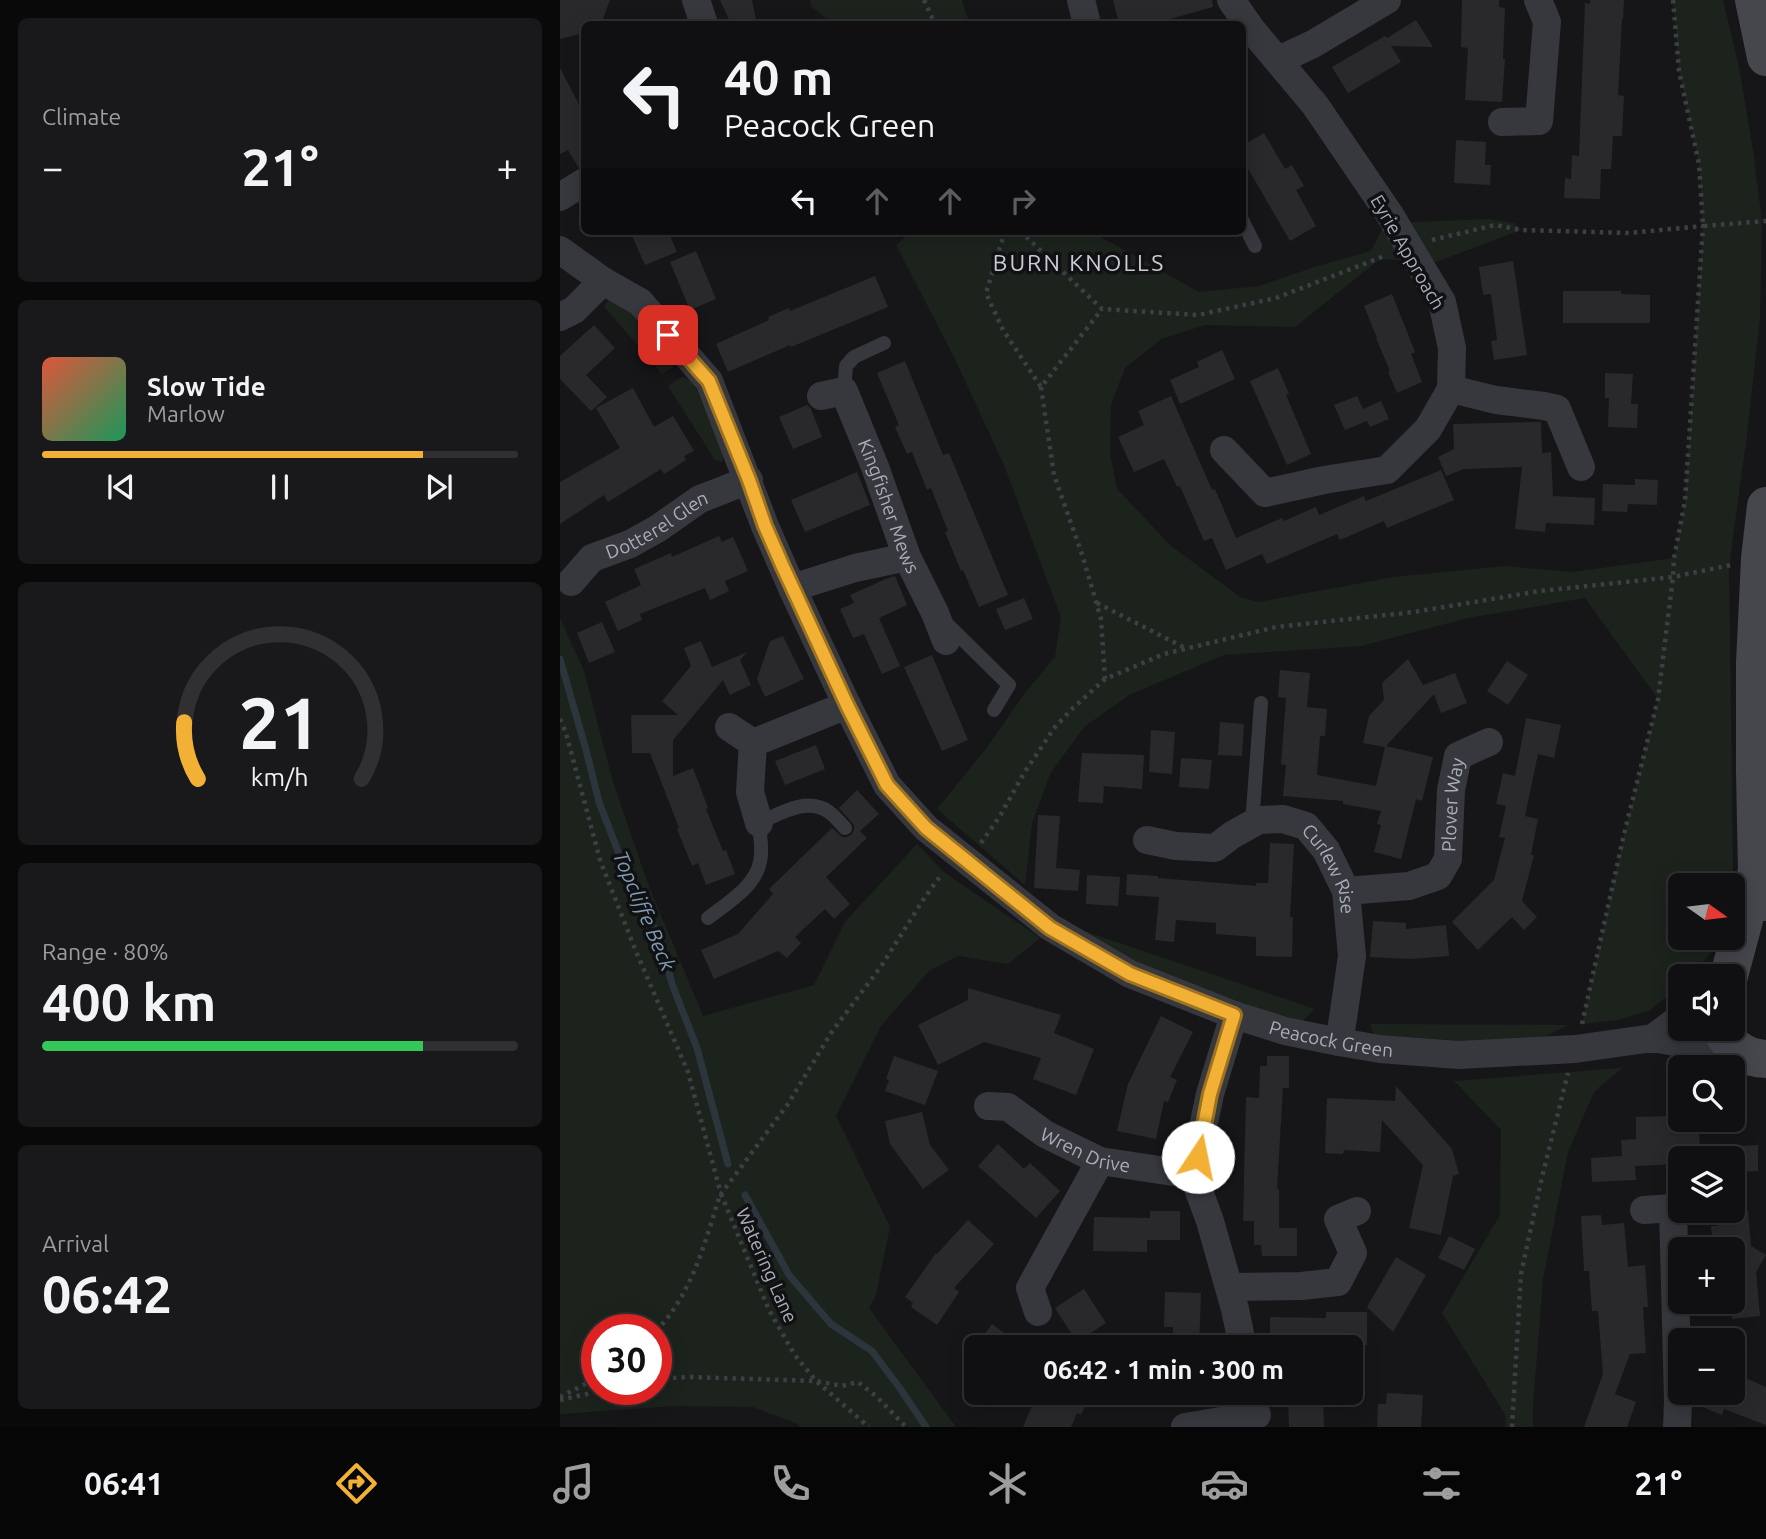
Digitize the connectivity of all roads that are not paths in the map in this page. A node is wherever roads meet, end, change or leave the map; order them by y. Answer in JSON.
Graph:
{"nodes":[{"id":1,"x":696,"y":0,"type":"edge"},
{"id":2,"x":1081,"y":0,"type":"edge"},
{"id":3,"x":1231,"y":0,"type":"edge"},
{"id":4,"x":1387,"y":0,"type":"edge"},
{"id":5,"x":1538,"y":0,"type":"edge"},
{"id":6,"x":1754,"y":0,"type":"edge"},
{"id":7,"x":704,"y":21,"type":"edge"},
{"id":8,"x":1086,"y":21,"type":"edge"},
{"id":9,"x":1246,"y":21,"type":"edge"},
{"id":10,"x":1246,"y":21,"type":"edge"},
{"id":11,"x":1766,"y":57,"type":"edge"},
{"id":12,"x":1279,"y":60,"type":"junction"},
{"id":13,"x":1502,"y":122,"type":"dead end"},
{"id":14,"x":581,"y":184,"type":"edge"},
{"id":15,"x":560,"y":197,"type":"edge"},
{"id":16,"x":1246,"y":228,"type":"edge"},
{"id":17,"x":1255,"y":246,"type":"dead end"},
{"id":18,"x":560,"y":250,"type":"edge"},
{"id":19,"x":603,"y":281,"type":"junction"},
{"id":20,"x":560,"y":317,"type":"edge"},
{"id":21,"x":884,"y":343,"type":"dead end"},
{"id":22,"x":1451,"y":389,"type":"junction"},
{"id":23,"x":833,"y":393,"type":"joint"},
{"id":24,"x":1224,"y":450,"type":"dead end"},
{"id":25,"x":1581,"y":467,"type":"dead end"},
{"id":26,"x":749,"y":480,"type":"junction"},
{"id":27,"x":1766,"y":506,"type":"edge"},
{"id":28,"x":907,"y":558,"type":"junction"},
{"id":29,"x":571,"y":582,"type":"dead end"},
{"id":30,"x":792,"y":588,"type":"junction"},
{"id":31,"x":935,"y":613,"type":"junction"},
{"id":32,"x":946,"y":641,"type":"dead end"},
{"id":33,"x":1261,"y":703,"type":"dead end"},
{"id":34,"x":847,"y":705,"type":"junction"},
{"id":35,"x":994,"y":710,"type":"dead end"},
{"id":36,"x":729,"y":727,"type":"dead end"},
{"id":37,"x":1489,"y":742,"type":"dead end"},
{"id":38,"x":753,"y":743,"type":"junction"},
{"id":39,"x":759,"y":823,"type":"junction"},
{"id":40,"x":1252,"y":824,"type":"junction"},
{"id":41,"x":845,"y":828,"type":"dead end"},
{"id":42,"x":1147,"y":840,"type":"dead end"},
{"id":43,"x":1761,"y":886,"type":"edge"},
{"id":44,"x":1346,"y":891,"type":"junction"},
{"id":45,"x":708,"y":918,"type":"dead end"},
{"id":46,"x":1766,"y":962,"type":"edge"},
{"id":47,"x":1734,"y":964,"type":"edge"},
{"id":48,"x":1745,"y":968,"type":"edge"},
{"id":49,"x":1234,"y":1015,"type":"junction"},
{"id":50,"x":1668,"y":1027,"type":"edge"},
{"id":51,"x":1653,"y":1038,"type":"junction"},
{"id":52,"x":1339,"y":1042,"type":"junction"},
{"id":53,"x":1751,"y":1057,"type":"edge"},
{"id":54,"x":988,"y":1106,"type":"dead end"},
{"id":55,"x":1100,"y":1161,"type":"junction"},
{"id":56,"x":1193,"y":1175,"type":"junction"},
{"id":57,"x":1668,"y":1208,"type":"edge"},
{"id":58,"x":1644,"y":1210,"type":"dead end"},
{"id":59,"x":1357,"y":1211,"type":"dead end"},
{"id":60,"x":1676,"y":1223,"type":"edge"},
{"id":61,"x":1229,"y":1287,"type":"junction"},
{"id":62,"x":1026,"y":1294,"type":"dead end"},
{"id":63,"x":1241,"y":1335,"type":"edge"},
{"id":64,"x":1256,"y":1411,"type":"edge"},
{"id":65,"x":1185,"y":1427,"type":"edge"},
{"id":66,"x":1677,"y":1427,"type":"edge"}],
"edges":[{"from":1,"to":7,"type":"street"},
{"from":2,"to":8,"type":"street"},
{"from":3,"to":9,"type":"street","name":"Eyrie Approach"},
{"from":4,"to":12,"type":"street"},
{"from":5,"to":13,"type":"street"},
{"from":6,"to":11,"type":"street"},
{"from":10,"to":12,"type":"street","name":"Eyrie Approach"},
{"from":12,"to":22,"type":"street","name":"Eyrie Approach"},
{"from":14,"to":15,"type":"street"},
{"from":16,"to":17,"type":"lane"},
{"from":18,"to":19,"type":"street","name":"Peacock Green"},
{"from":19,"to":20,"type":"street"},
{"from":19,"to":26,"type":"street","name":"Peacock Green"},
{"from":21,"to":23,"type":"lane"},
{"from":22,"to":24,"type":"street","name":"Eyrie Approach"},
{"from":22,"to":25,"type":"street"},
{"from":23,"to":28,"type":"street","name":"Kingfisher Mews"},
{"from":26,"to":29,"type":"street","name":"Dotterel Glen"},
{"from":26,"to":30,"type":"street","name":"Peacock Green"},
{"from":27,"to":43,"type":"street"},
{"from":28,"to":30,"type":"street"},
{"from":28,"to":31,"type":"street","name":"Kingfisher Mews"},
{"from":30,"to":34,"type":"street","name":"Peacock Green"},
{"from":31,"to":32,"type":"street","name":"Kingfisher Mews"},
{"from":31,"to":35,"type":"lane"},
{"from":33,"to":40,"type":"lane"},
{"from":34,"to":38,"type":"street"},
{"from":34,"to":49,"type":"street","name":"Peacock Green"},
{"from":36,"to":38,"type":"street"},
{"from":37,"to":44,"type":"street","name":"Plover Way"},
{"from":38,"to":39,"type":"street"},
{"from":39,"to":41,"type":"lane"},
{"from":39,"to":45,"type":"lane"},
{"from":40,"to":42,"type":"street","name":"Curlew Rise"},
{"from":40,"to":44,"type":"street","name":"Curlew Rise"},
{"from":43,"to":47,"type":"street"},
{"from":44,"to":52,"type":"street","name":"Curlew Rise"},
{"from":46,"to":48,"type":"street"},
{"from":49,"to":52,"type":"street","name":"Peacock Green"},
{"from":49,"to":56,"type":"street"},
{"from":50,"to":51,"type":"street","name":"Peacock Green"},
{"from":51,"to":52,"type":"street","name":"Peacock Green"},
{"from":51,"to":53,"type":"street","name":"Peacock Green"},
{"from":54,"to":55,"type":"street","name":"Wren Drive"},
{"from":55,"to":56,"type":"street","name":"Wren Drive"},
{"from":55,"to":62,"type":"street"},
{"from":56,"to":61,"type":"street"},
{"from":57,"to":58,"type":"street"},
{"from":59,"to":61,"type":"street"},
{"from":60,"to":66,"type":"street"},
{"from":61,"to":63,"type":"street"},
{"from":64,"to":65,"type":"street"}]}
